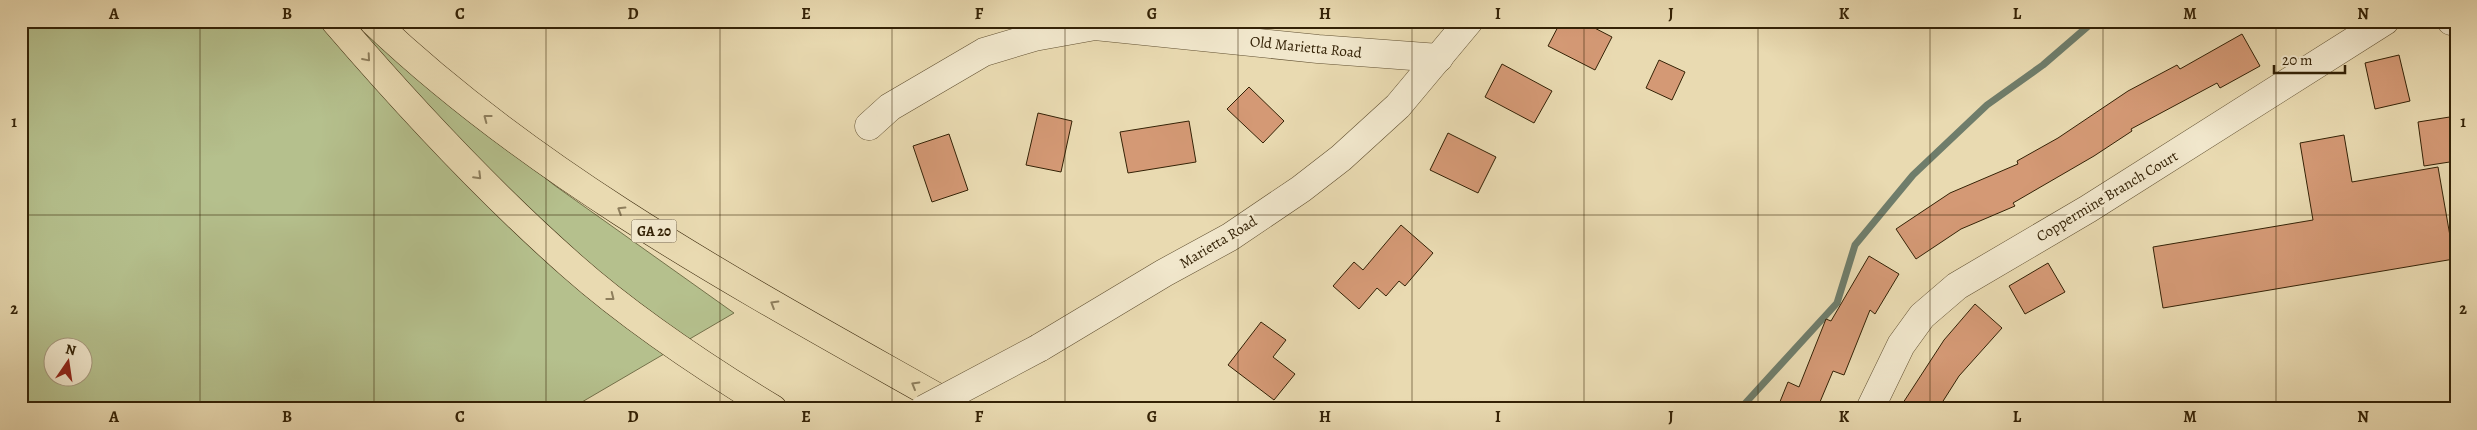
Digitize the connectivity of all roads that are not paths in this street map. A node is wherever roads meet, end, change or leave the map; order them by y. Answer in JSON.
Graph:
{"nodes":[{"id":1,"x":335,"y":21,"type":"edge"},
{"id":2,"x":374,"y":21,"type":"edge"},
{"id":3,"x":1469,"y":21,"type":"edge"},
{"id":4,"x":2385,"y":21,"type":"edge"},
{"id":5,"x":2451,"y":21,"type":"edge"},
{"id":6,"x":2456,"y":22,"type":"edge"},
{"id":7,"x":1439,"y":58,"type":"junction"},
{"id":8,"x":869,"y":126,"type":"dead end"},
{"id":9,"x":773,"y":409,"type":"edge"},
{"id":10,"x":924,"y":409,"type":"edge"},
{"id":11,"x":958,"y":409,"type":"edge"},
{"id":12,"x":1870,"y":409,"type":"edge"}],
"edges":[{"from":1,"to":9,"type":"highway","one_way":true},
{"from":11,"to":2,"type":"highway","number":"GA 20","one_way":true},
{"from":3,"to":7,"type":"street","name":"Marietta Road"},
{"from":4,"to":12,"type":"street","name":"Coppermine Branch Court"},
{"from":5,"to":6,"type":"street"},
{"from":7,"to":8,"type":"street","name":"Old Marietta Road"},
{"from":7,"to":10,"type":"street","name":"Marietta Road","bridge":true}]}
